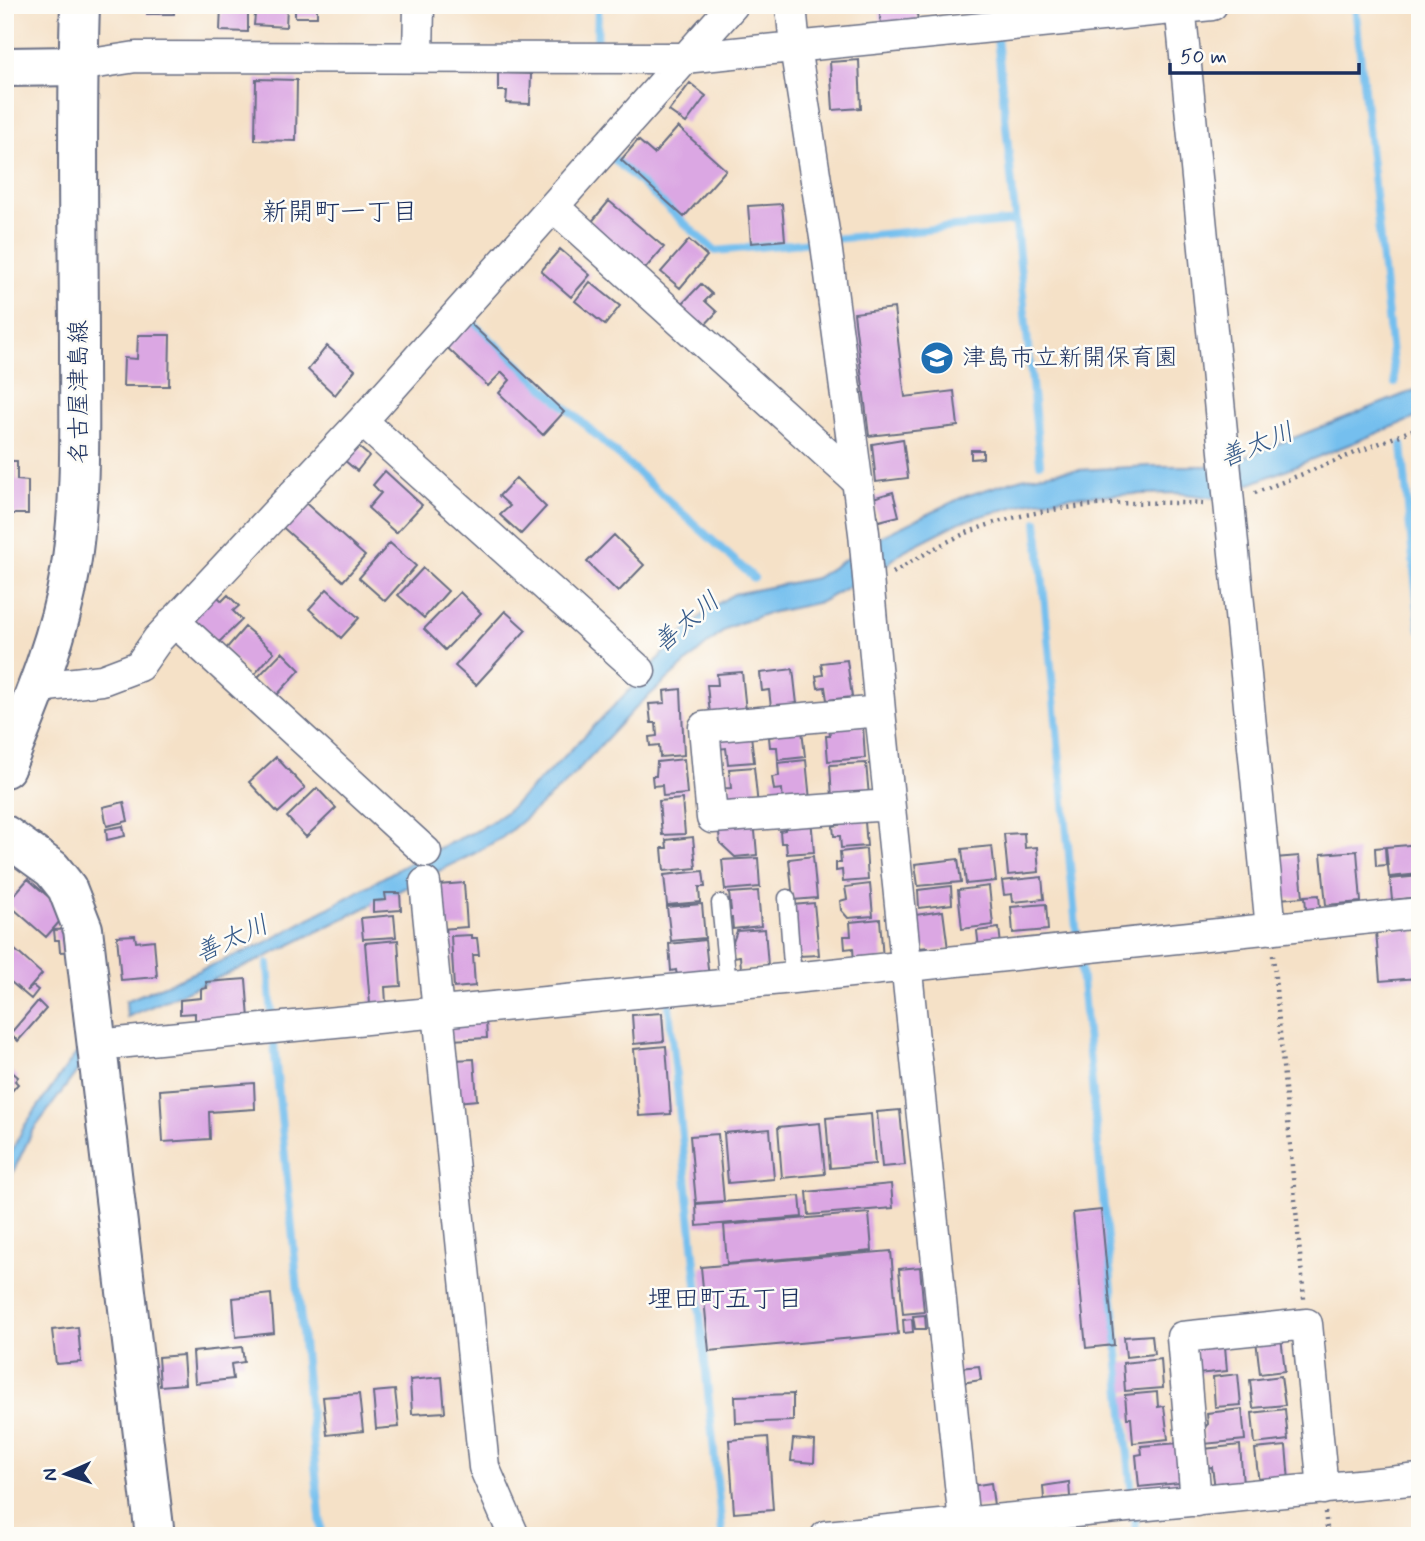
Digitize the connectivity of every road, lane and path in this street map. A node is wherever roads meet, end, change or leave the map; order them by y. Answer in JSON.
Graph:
{"nodes":[{"id":1,"x":80,"y":5,"type":"edge"},
{"id":2,"x":419,"y":5,"type":"edge"},
{"id":3,"x":733,"y":5,"type":"edge"},
{"id":4,"x":791,"y":5,"type":"edge"},
{"id":5,"x":1212,"y":5,"type":"edge"},
{"id":6,"x":1180,"y":7,"type":"edge"},
{"id":7,"x":795,"y":47,"type":"junction"},
{"id":8,"x":418,"y":57,"type":"junction"},
{"id":9,"x":684,"y":58,"type":"junction"},
{"id":10,"x":78,"y":66,"type":"junction"},
{"id":11,"x":5,"y":67,"type":"edge"},
{"id":12,"x":554,"y":207,"type":"junction"},
{"id":13,"x":362,"y":421,"type":"junction"},
{"id":14,"x":1420,"y":427,"type":"edge"},
{"id":15,"x":856,"y":480,"type":"junction"},
{"id":16,"x":1227,"y":501,"type":"junction"},
{"id":17,"x":867,"y":587,"type":"junction"},
{"id":18,"x":174,"y":621,"type":"junction"},
{"id":19,"x":640,"y":671,"type":"dead end"},
{"id":20,"x":38,"y":688,"type":"junction"},
{"id":21,"x":880,"y":711,"type":"junction"},
{"id":22,"x":5,"y":768,"type":"edge"},
{"id":23,"x":889,"y":804,"type":"junction"},
{"id":24,"x":5,"y":835,"type":"edge"},
{"id":25,"x":426,"y":852,"type":"dead end"},
{"id":26,"x":425,"y":883,"type":"dead end"},
{"id":27,"x":788,"y":898,"type":"dead end"},
{"id":28,"x":720,"y":903,"type":"dead end"},
{"id":29,"x":1420,"y":913,"type":"edge"},
{"id":30,"x":1271,"y":929,"type":"junction"},
{"id":31,"x":906,"y":966,"type":"junction"},
{"id":32,"x":793,"y":978,"type":"junction"},
{"id":33,"x":728,"y":985,"type":"junction"},
{"id":34,"x":439,"y":1012,"type":"junction"},
{"id":35,"x":97,"y":1045,"type":"junction"},
{"id":36,"x":1307,"y":1324,"type":"junction"},
{"id":37,"x":1420,"y":1479,"type":"edge"},
{"id":38,"x":1323,"y":1489,"type":"junction"},
{"id":39,"x":1196,"y":1501,"type":"junction"},
{"id":40,"x":963,"y":1529,"type":"edge"},
{"id":41,"x":833,"y":1535,"type":"edge"},
{"id":42,"x":155,"y":1536,"type":"edge"},
{"id":43,"x":513,"y":1536,"type":"edge"}],
"edges":[{"from":1,"to":10,"type":"street","name":"名古屋津島線"},
{"from":2,"to":8,"type":"street"},
{"from":3,"to":9,"type":"street"},
{"from":4,"to":7,"type":"street"},
{"from":5,"to":6,"type":"street"},
{"from":6,"to":7,"type":"street"},
{"from":6,"to":16,"type":"street"},
{"from":7,"to":9,"type":"street"},
{"from":7,"to":15,"type":"street"},
{"from":8,"to":9,"type":"street"},
{"from":8,"to":10,"type":"street"},
{"from":9,"to":12,"type":"street"},
{"from":10,"to":11,"type":"street"},
{"from":10,"to":20,"type":"street","name":"名古屋津島線"},
{"from":12,"to":13,"type":"street"},
{"from":12,"to":15,"type":"street"},
{"from":13,"to":18,"type":"street"},
{"from":13,"to":19,"type":"street"},
{"from":14,"to":16,"type":"path"},
{"from":15,"to":17,"type":"street"},
{"from":16,"to":17,"type":"path"},
{"from":16,"to":30,"type":"street"},
{"from":17,"to":21,"type":"street"},
{"from":18,"to":20,"type":"street"},
{"from":18,"to":25,"type":"street"},
{"from":20,"to":22,"type":"street","name":"名古屋津島線"},
{"from":21,"to":23,"type":"street"},
{"from":21,"to":23,"type":"street"},
{"from":23,"to":31,"type":"street"},
{"from":24,"to":35,"type":"street"},
{"from":26,"to":34,"type":"street"},
{"from":27,"to":32,"type":"lane"},
{"from":28,"to":33,"type":"lane"},
{"from":29,"to":30,"type":"street"},
{"from":30,"to":31,"type":"street"},
{"from":30,"to":36,"type":"path"},
{"from":31,"to":32,"type":"street"},
{"from":31,"to":40,"type":"street"},
{"from":32,"to":33,"type":"street"},
{"from":33,"to":34,"type":"street"},
{"from":34,"to":35,"type":"street"},
{"from":34,"to":43,"type":"street"},
{"from":35,"to":42,"type":"street"},
{"from":36,"to":38,"type":"street"},
{"from":36,"to":39,"type":"street"},
{"from":37,"to":38,"type":"street"},
{"from":38,"to":39,"type":"street"},
{"from":39,"to":40,"type":"street"},
{"from":40,"to":41,"type":"street"}]}
